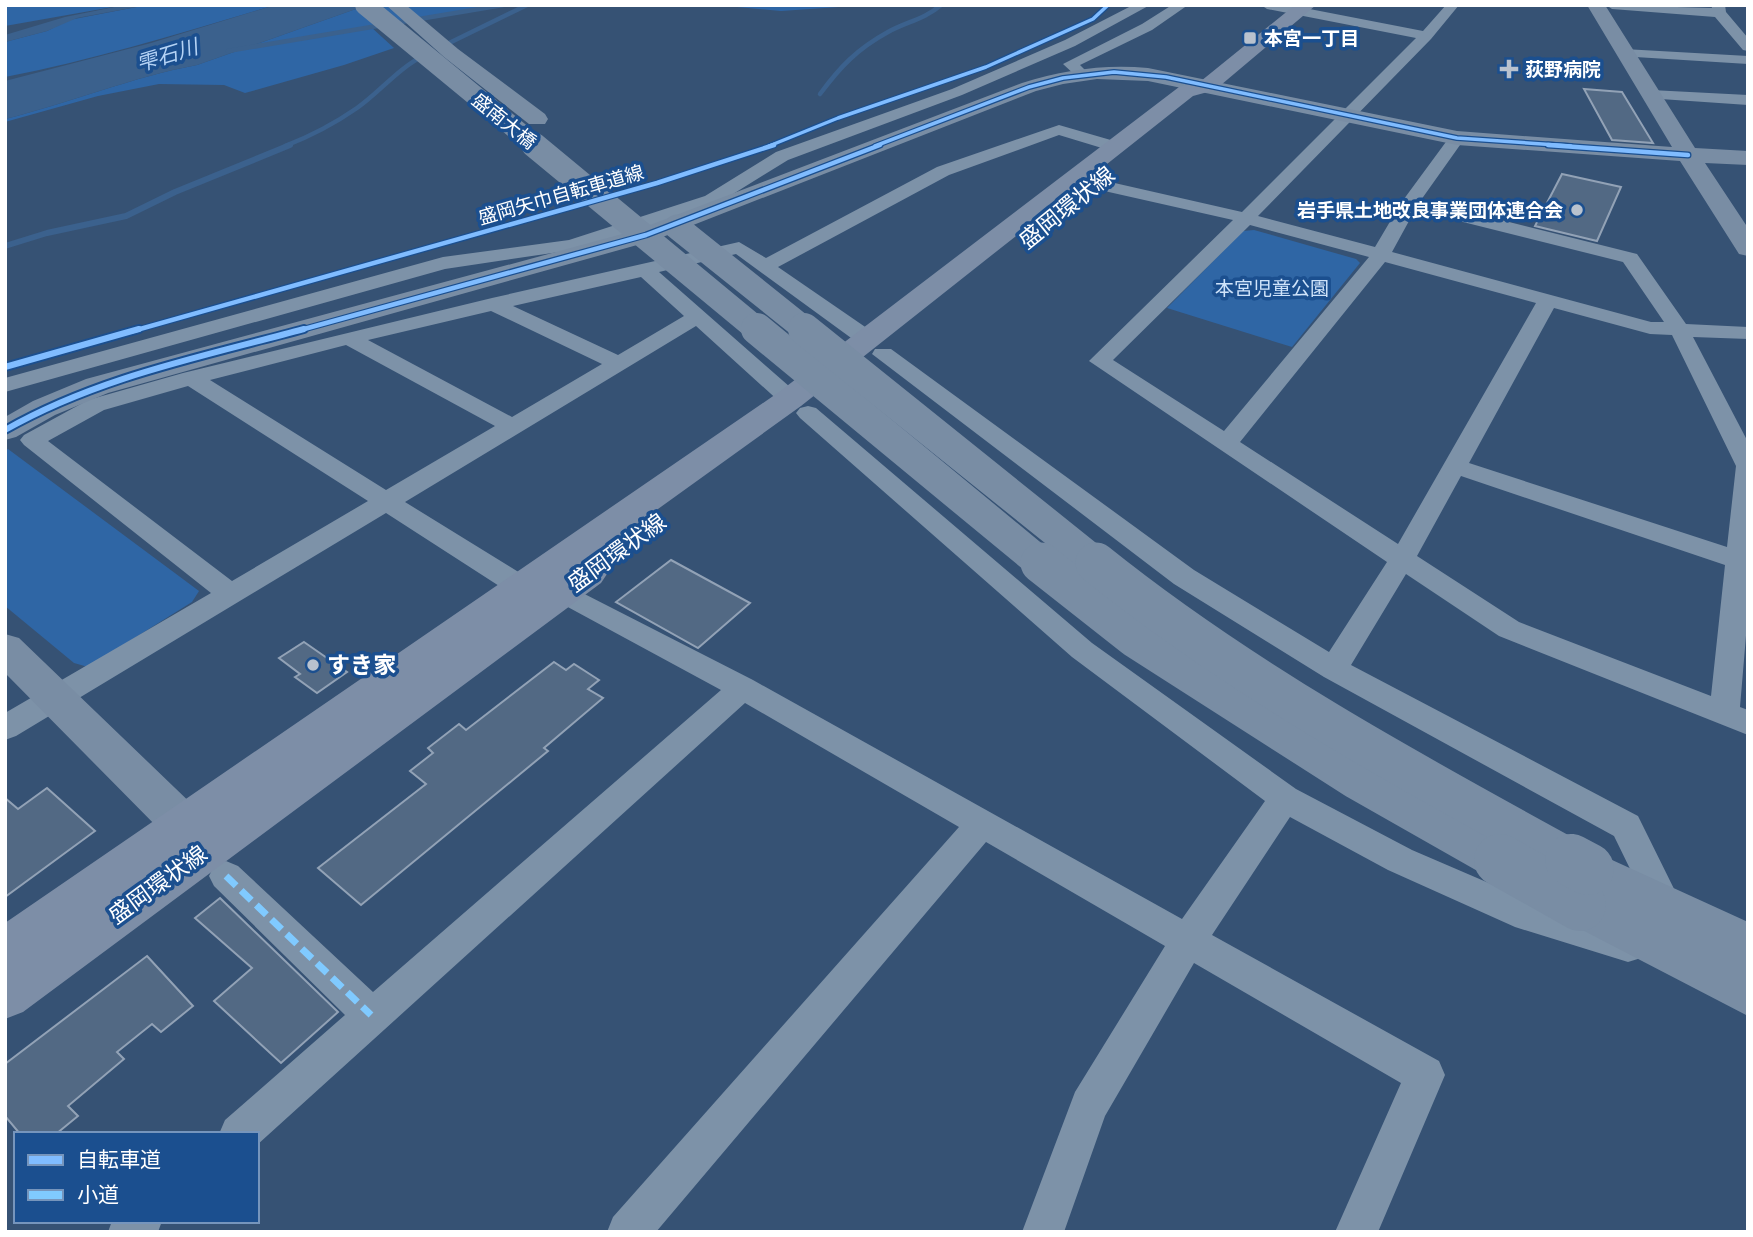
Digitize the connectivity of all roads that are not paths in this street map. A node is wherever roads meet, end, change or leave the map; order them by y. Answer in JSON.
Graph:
{"nodes":[{"id":1,"x":365,"y":5,"type":"edge"},
{"id":2,"x":395,"y":5,"type":"edge"},
{"id":3,"x":1143,"y":5,"type":"edge"},
{"id":4,"x":1182,"y":5,"type":"edge"},
{"id":5,"x":1267,"y":5,"type":"edge"},
{"id":6,"x":1453,"y":5,"type":"edge"},
{"id":7,"x":1596,"y":5,"type":"edge"},
{"id":8,"x":1612,"y":5,"type":"edge"},
{"id":9,"x":1303,"y":9,"type":"edge"},
{"id":10,"x":1719,"y":9,"type":"edge"},
{"id":11,"x":1426,"y":36,"type":"junction"},
{"id":12,"x":1748,"y":47,"type":"edge"},
{"id":13,"x":1624,"y":53,"type":"junction"},
{"id":14,"x":1748,"y":60,"type":"edge"},
{"id":15,"x":1081,"y":73,"type":"junction"},
{"id":16,"x":1208,"y":86,"type":"junction"},
{"id":17,"x":1651,"y":94,"type":"junction"},
{"id":18,"x":1748,"y":100,"type":"edge"},
{"id":19,"x":1347,"y":116,"type":"junction"},
{"id":20,"x":558,"y":136,"type":"dead end"},
{"id":21,"x":1457,"y":138,"type":"junction"},
{"id":22,"x":1115,"y":147,"type":"junction"},
{"id":23,"x":1688,"y":155,"type":"junction"},
{"id":24,"x":1748,"y":158,"type":"edge"},
{"id":25,"x":611,"y":176,"type":"dead end"},
{"id":26,"x":1097,"y":184,"type":"junction"},
{"id":27,"x":1410,"y":203,"type":"junction"},
{"id":28,"x":1246,"y":218,"type":"junction"},
{"id":29,"x":655,"y":243,"type":"junction"},
{"id":30,"x":1748,"y":248,"type":"edge"},
{"id":31,"x":1380,"y":256,"type":"junction"},
{"id":32,"x":765,"y":266,"type":"junction"},
{"id":33,"x":1548,"y":301,"type":"junction"},
{"id":34,"x":492,"y":304,"type":"junction"},
{"id":35,"x":699,"y":316,"type":"junction"},
{"id":36,"x":1679,"y":329,"type":"junction"},
{"id":37,"x":1748,"y":333,"type":"edge"},
{"id":38,"x":349,"y":338,"type":"junction"},
{"id":39,"x":874,"y":346,"type":"junction"},
{"id":40,"x":620,"y":363,"type":"junction"},
{"id":41,"x":198,"y":367,"type":"junction"},
{"id":42,"x":5,"y":385,"type":"edge"},
{"id":43,"x":799,"y":406,"type":"junction"},
{"id":44,"x":514,"y":427,"type":"junction"},
{"id":45,"x":5,"y":430,"type":"edge"},
{"id":46,"x":1226,"y":444,"type":"junction"},
{"id":47,"x":1454,"y":466,"type":"junction"},
{"id":48,"x":385,"y":501,"type":"junction"},
{"id":49,"x":1402,"y":559,"type":"junction"},
{"id":50,"x":1743,"y":562,"type":"edge"},
{"id":51,"x":523,"y":588,"type":"junction"},
{"id":52,"x":563,"y":592,"type":"junction"},
{"id":53,"x":232,"y":595,"type":"junction"},
{"id":54,"x":5,"y":648,"type":"edge"},
{"id":55,"x":1334,"y":669,"type":"junction"},
{"id":56,"x":743,"y":688,"type":"junction"},
{"id":57,"x":58,"y":697,"type":"junction"},
{"id":58,"x":1724,"y":713,"type":"junction"},
{"id":59,"x":1748,"y":723,"type":"edge"},
{"id":60,"x":5,"y":729,"type":"edge"},
{"id":61,"x":1285,"y":799,"type":"junction"},
{"id":62,"x":982,"y":823,"type":"junction"},
{"id":63,"x":207,"y":849,"type":"junction"},
{"id":64,"x":1584,"y":887,"type":"junction"},
{"id":65,"x":1665,"y":905,"type":"junction"},
{"id":66,"x":1188,"y":940,"type":"junction"},
{"id":67,"x":1748,"y":946,"type":"edge"},
{"id":68,"x":5,"y":951,"type":"edge"},
{"id":69,"x":1679,"y":956,"type":"junction"},
{"id":70,"x":1748,"y":992,"type":"edge"},
{"id":71,"x":5,"y":995,"type":"edge"},
{"id":72,"x":372,"y":1016,"type":"junction"},
{"id":73,"x":241,"y":1132,"type":"edge"},
{"id":74,"x":628,"y":1232,"type":"edge"},
{"id":75,"x":1043,"y":1232,"type":"edge"},
{"id":76,"x":1356,"y":1232,"type":"edge"}],
"edges":[{"from":1,"to":29,"type":"street","name":"盛南大橋","bridge":true},
{"from":2,"to":20,"type":"street","name":"盛南大橋"},
{"from":3,"to":42,"type":"street"},
{"from":4,"to":15,"type":"street"},
{"from":5,"to":9,"type":"street"},
{"from":6,"to":11,"type":"street"},
{"from":7,"to":13,"type":"street"},
{"from":8,"to":10,"type":"street"},
{"from":9,"to":11,"type":"street"},
{"from":9,"to":16,"type":"main road","name":"盛岡環状線"},
{"from":10,"to":12,"type":"street"},
{"from":11,"to":19,"type":"street"},
{"from":13,"to":14,"type":"street"},
{"from":13,"to":17,"type":"street"},
{"from":15,"to":16,"type":"street"},
{"from":15,"to":29,"type":"street"},
{"from":16,"to":19,"type":"street"},
{"from":16,"to":22,"type":"main road","name":"盛岡環状線"},
{"from":16,"to":26,"type":"main road","name":"盛岡環状線"},
{"from":17,"to":18,"type":"street"},
{"from":17,"to":23,"type":"street"},
{"from":19,"to":21,"type":"street"},
{"from":19,"to":28,"type":"street"},
{"from":21,"to":23,"type":"street"},
{"from":21,"to":27,"type":"street"},
{"from":22,"to":32,"type":"street"},
{"from":22,"to":39,"type":"main road","name":"盛岡環状線"},
{"from":23,"to":24,"type":"street"},
{"from":23,"to":30,"type":"street"},
{"from":25,"to":29,"type":"street"},
{"from":26,"to":28,"type":"street"},
{"from":26,"to":39,"type":"main road","name":"盛岡環状線"},
{"from":27,"to":31,"type":"street"},
{"from":27,"to":36,"type":"street"},
{"from":28,"to":31,"type":"street"},
{"from":28,"to":46,"type":"street"},
{"from":29,"to":32,"type":"street"},
{"from":29,"to":34,"type":"street"},
{"from":29,"to":35,"type":"street"},
{"from":29,"to":41,"type":"street"},
{"from":29,"to":64,"type":"street","bridge":true},
{"from":31,"to":33,"type":"street"},
{"from":31,"to":46,"type":"street"},
{"from":32,"to":39,"type":"street"},
{"from":33,"to":36,"type":"street"},
{"from":33,"to":47,"type":"street"},
{"from":34,"to":38,"type":"street"},
{"from":34,"to":40,"type":"street"},
{"from":35,"to":40,"type":"street"},
{"from":35,"to":43,"type":"street"},
{"from":36,"to":37,"type":"street"},
{"from":36,"to":50,"type":"street"},
{"from":38,"to":41,"type":"street"},
{"from":38,"to":44,"type":"street"},
{"from":39,"to":43,"type":"main road","name":"盛岡環状線"},
{"from":39,"to":55,"type":"street"},
{"from":40,"to":44,"type":"street"},
{"from":41,"to":45,"type":"street"},
{"from":41,"to":48,"type":"street"},
{"from":41,"to":53,"type":"street"},
{"from":43,"to":51,"type":"main road","name":"盛岡環状線"},
{"from":43,"to":52,"type":"main road","name":"盛岡環状線"},
{"from":43,"to":61,"type":"street"},
{"from":44,"to":48,"type":"street"},
{"from":46,"to":49,"type":"street"},
{"from":47,"to":49,"type":"street"},
{"from":47,"to":50,"type":"street"},
{"from":48,"to":51,"type":"street"},
{"from":48,"to":53,"type":"street"},
{"from":49,"to":55,"type":"street"},
{"from":49,"to":58,"type":"street"},
{"from":50,"to":58,"type":"street"},
{"from":51,"to":63,"type":"main road","name":"盛岡環状線"},
{"from":52,"to":56,"type":"street"},
{"from":52,"to":63,"type":"main road","name":"盛岡環状線"},
{"from":53,"to":57,"type":"street"},
{"from":54,"to":57,"type":"street"},
{"from":55,"to":65,"type":"street"},
{"from":56,"to":62,"type":"street"},
{"from":56,"to":72,"type":"street"},
{"from":57,"to":60,"type":"street"},
{"from":57,"to":63,"type":"street"},
{"from":58,"to":59,"type":"street"},
{"from":61,"to":66,"type":"street"},
{"from":61,"to":69,"type":"street"},
{"from":62,"to":66,"type":"street"},
{"from":62,"to":74,"type":"street"},
{"from":63,"to":68,"type":"main road","name":"盛岡環状線"},
{"from":63,"to":71,"type":"main road","name":"盛岡環状線"},
{"from":63,"to":72,"type":"street"},
{"from":64,"to":65,"type":"street"},
{"from":64,"to":69,"type":"street"},
{"from":65,"to":67,"type":"street"},
{"from":66,"to":75,"type":"street"},
{"from":66,"to":76,"type":"street"},
{"from":69,"to":70,"type":"street"},
{"from":72,"to":73,"type":"street"}]}
